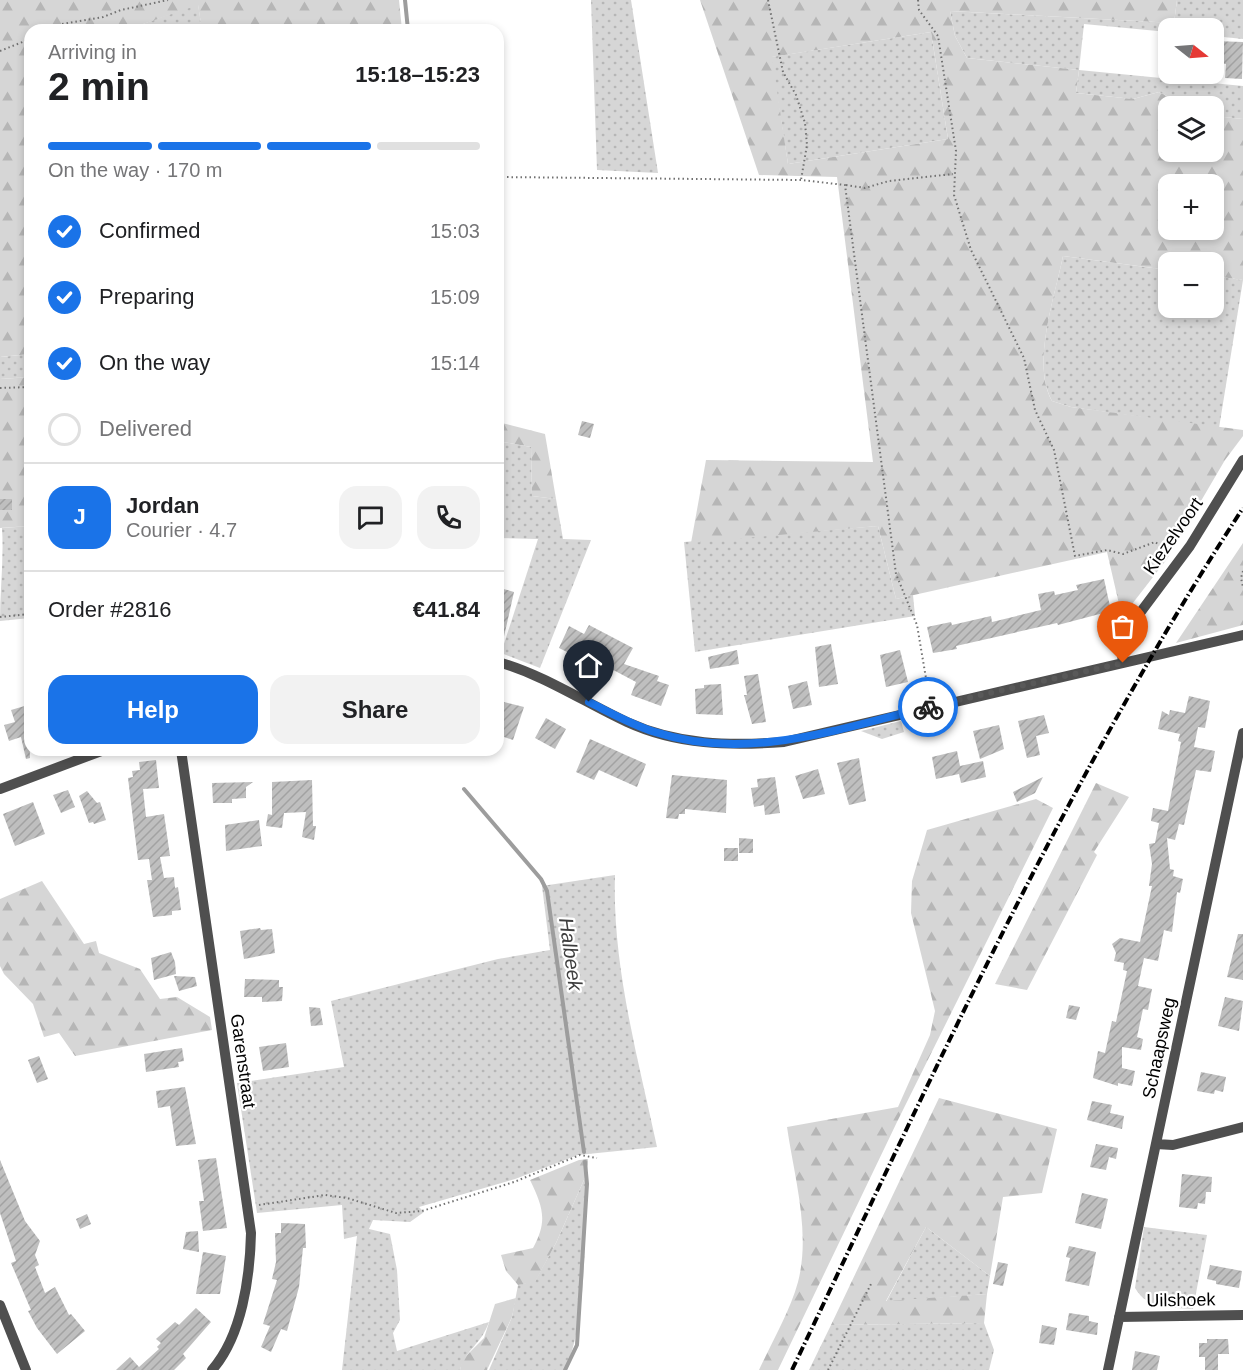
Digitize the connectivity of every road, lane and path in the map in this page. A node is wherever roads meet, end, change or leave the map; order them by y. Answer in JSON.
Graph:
{"nodes":[{"id":1,"x":168,"y":0,"type":"edge"},
{"id":2,"x":768,"y":0,"type":"edge"},
{"id":3,"x":918,"y":0,"type":"edge"},
{"id":4,"x":62,"y":24,"type":"edge"},
{"id":5,"x":24,"y":41,"type":"edge"},
{"id":6,"x":0,"y":51,"type":"edge"},
{"id":7,"x":953,"y":174,"type":"junction"},
{"id":8,"x":504,"y":177,"type":"edge"},
{"id":9,"x":801,"y":180,"type":"junction"},
{"id":10,"x":845,"y":185,"type":"junction"},
{"id":11,"x":24,"y":387,"type":"edge"},
{"id":12,"x":0,"y":388,"type":"edge"},
{"id":13,"x":1243,"y":460,"type":"edge"},
{"id":14,"x":1180,"y":559,"type":"junction"},
{"id":15,"x":1243,"y":571,"type":"edge"},
{"id":16,"x":1243,"y":587,"type":"edge"},
{"id":17,"x":24,"y":615,"type":"edge"},
{"id":18,"x":0,"y":617,"type":"edge"},
{"id":19,"x":1243,"y":635,"type":"edge"},
{"id":20,"x":1123,"y":663,"type":"junction"},
{"id":21,"x":504,"y":664,"type":"edge"},
{"id":22,"x":931,"y":707,"type":"junction"},
{"id":23,"x":1243,"y":733,"type":"edge"},
{"id":24,"x":88,"y":756,"type":"edge"},
{"id":25,"x":182,"y":756,"type":"edge"},
{"id":26,"x":0,"y":789,"type":"edge"},
{"id":27,"x":1243,"y":1127,"type":"edge"},
{"id":28,"x":1156,"y":1144,"type":"junction"},
{"id":29,"x":597,"y":1158,"type":"dead end"},
{"id":30,"x":248,"y":1207,"type":"junction"},
{"id":31,"x":872,"y":1282,"type":"dead end"},
{"id":32,"x":0,"y":1305,"type":"edge"},
{"id":33,"x":1243,"y":1315,"type":"edge"},
{"id":34,"x":1119,"y":1317,"type":"junction"},
{"id":35,"x":26,"y":1370,"type":"edge"},
{"id":36,"x":212,"y":1370,"type":"edge"},
{"id":37,"x":828,"y":1370,"type":"edge"},
{"id":38,"x":1108,"y":1370,"type":"edge"}],
"edges":[{"from":1,"to":4,"type":"path"},
{"from":2,"to":9,"type":"path"},
{"from":3,"to":7,"type":"path"},
{"from":5,"to":6,"type":"path"},
{"from":7,"to":10,"type":"path"},
{"from":7,"to":14,"type":"path"},
{"from":8,"to":9,"type":"path"},
{"from":9,"to":10,"type":"path"},
{"from":10,"to":22,"type":"path"},
{"from":11,"to":12,"type":"path"},
{"from":13,"to":14,"type":"street","name":"Kiezelvoort"},
{"from":14,"to":20,"type":"street","name":"Kiezelvoort"},
{"from":15,"to":16,"type":"path"},
{"from":17,"to":18,"type":"path"},
{"from":19,"to":20,"type":"street"},
{"from":20,"to":22,"type":"street"},
{"from":21,"to":22,"type":"street"},
{"from":23,"to":28,"type":"street","name":"Schaapsweg"},
{"from":24,"to":26,"type":"street"},
{"from":25,"to":30,"type":"street","name":"Garenstraat"},
{"from":27,"to":28,"type":"street"},
{"from":28,"to":34,"type":"street","name":"Schaapsweg"},
{"from":29,"to":30,"type":"path"},
{"from":30,"to":36,"type":"street","name":"Garenstraat"},
{"from":31,"to":37,"type":"path"},
{"from":32,"to":35,"type":"street"},
{"from":33,"to":34,"type":"street","name":"Uilshoek"},
{"from":34,"to":38,"type":"street","name":"Schaapsweg"}]}
